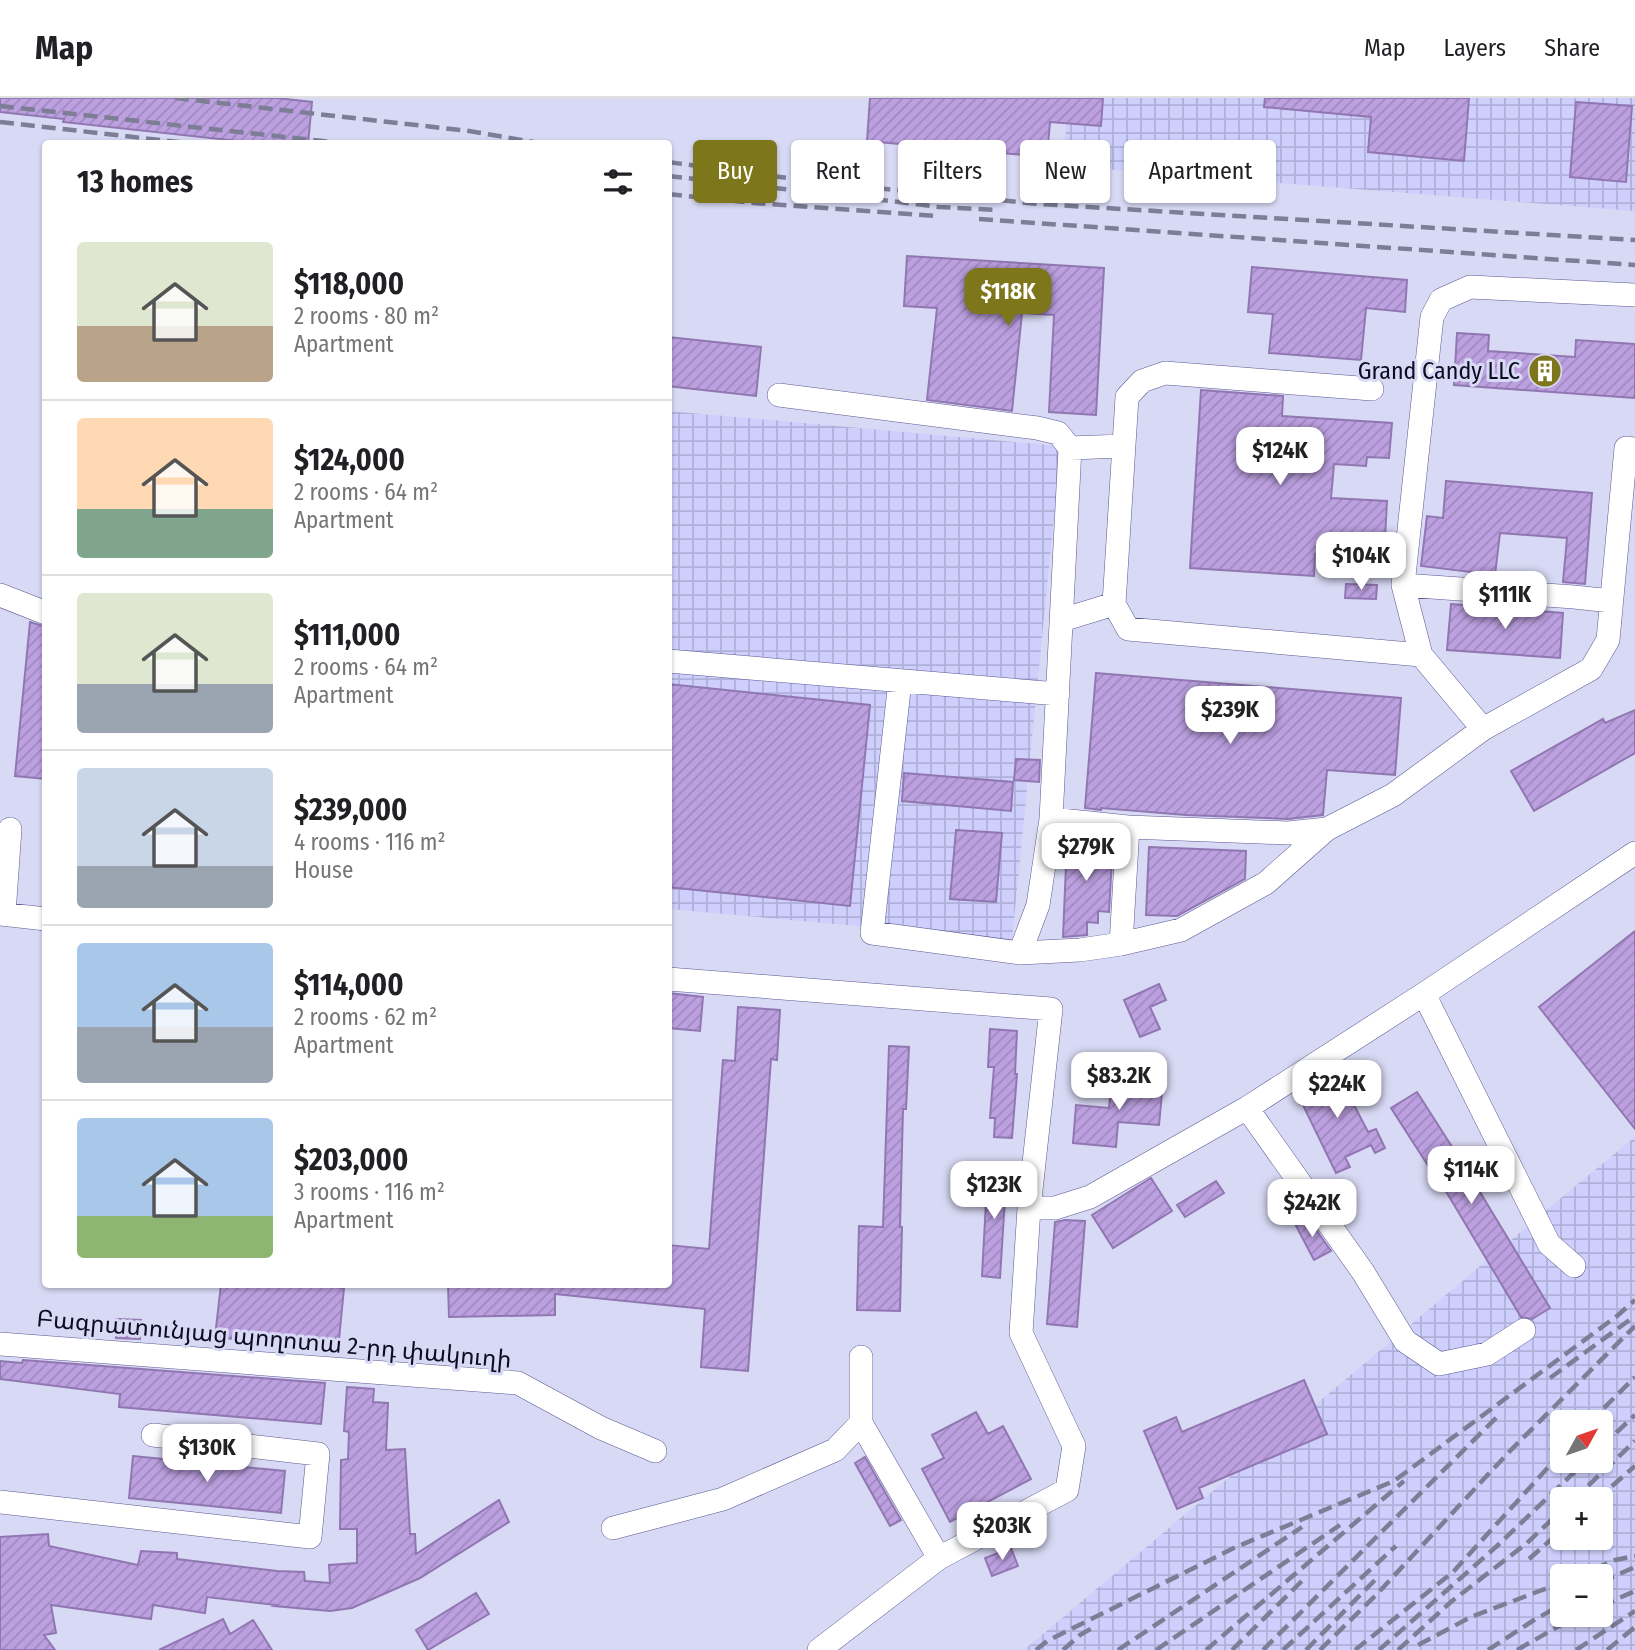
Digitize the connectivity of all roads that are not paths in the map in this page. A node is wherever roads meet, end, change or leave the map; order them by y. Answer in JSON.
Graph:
{"nodes":[{"id":1,"x":1635,"y":295,"type":"edge"},
{"id":2,"x":1372,"y":389,"type":"dead end"},
{"id":3,"x":779,"y":395,"type":"dead end"},
{"id":4,"x":1124,"y":446,"type":"junction"},
{"id":5,"x":1070,"y":448,"type":"junction"},
{"id":6,"x":1635,"y":449,"type":"edge"},
{"id":7,"x":1403,"y":585,"type":"junction"},
{"id":8,"x":0,"y":595,"type":"edge"},
{"id":9,"x":1611,"y":601,"type":"junction"},
{"id":10,"x":1114,"y":604,"type":"junction"},
{"id":11,"x":42,"y":611,"type":"edge"},
{"id":12,"x":1062,"y":620,"type":"junction"},
{"id":13,"x":1421,"y":655,"type":"junction"},
{"id":14,"x":672,"y":661,"type":"edge"},
{"id":15,"x":900,"y":681,"type":"junction"},
{"id":16,"x":1058,"y":694,"type":"junction"},
{"id":17,"x":1483,"y":729,"type":"junction"},
{"id":18,"x":1052,"y":819,"type":"junction"},
{"id":19,"x":1128,"y":827,"type":"junction"},
{"id":20,"x":10,"y":829,"type":"dead end"},
{"id":21,"x":1327,"y":829,"type":"junction"},
{"id":22,"x":1635,"y":853,"type":"edge"},
{"id":23,"x":2,"y":914,"type":"edge"},
{"id":24,"x":42,"y":919,"type":"edge"},
{"id":25,"x":1121,"y":944,"type":"junction"},
{"id":26,"x":1020,"y":953,"type":"junction"},
{"id":27,"x":672,"y":979,"type":"edge"},
{"id":28,"x":1424,"y":994,"type":"junction"},
{"id":29,"x":1247,"y":1108,"type":"junction"},
{"id":30,"x":1029,"y":1208,"type":"junction"},
{"id":31,"x":1574,"y":1266,"type":"dead end"},
{"id":32,"x":1524,"y":1330,"type":"dead end"},
{"id":33,"x":0,"y":1344,"type":"edge"},
{"id":34,"x":860,"y":1357,"type":"dead end"},
{"id":35,"x":861,"y":1423,"type":"junction"},
{"id":36,"x":153,"y":1435,"type":"dead end"},
{"id":37,"x":655,"y":1451,"type":"dead end"},
{"id":38,"x":0,"y":1502,"type":"edge"},
{"id":39,"x":613,"y":1528,"type":"dead end"},
{"id":40,"x":939,"y":1558,"type":"junction"},
{"id":41,"x":819,"y":1650,"type":"edge"}],
"edges":[{"from":1,"to":7,"type":"street"},
{"from":2,"to":4,"type":"street"},
{"from":3,"to":5,"type":"street"},
{"from":4,"to":5,"type":"street"},
{"from":4,"to":10,"type":"street"},
{"from":5,"to":12,"type":"street"},
{"from":6,"to":9,"type":"street"},
{"from":7,"to":9,"type":"street"},
{"from":7,"to":13,"type":"street"},
{"from":8,"to":11,"type":"street"},
{"from":9,"to":17,"type":"street"},
{"from":10,"to":12,"type":"street"},
{"from":10,"to":13,"type":"street"},
{"from":12,"to":16,"type":"street"},
{"from":13,"to":17,"type":"street"},
{"from":14,"to":15,"type":"street"},
{"from":15,"to":16,"type":"street"},
{"from":15,"to":26,"type":"street"},
{"from":16,"to":18,"type":"street"},
{"from":17,"to":21,"type":"street"},
{"from":18,"to":19,"type":"street"},
{"from":18,"to":26,"type":"street"},
{"from":19,"to":21,"type":"street"},
{"from":19,"to":25,"type":"street"},
{"from":20,"to":23,"type":"street"},
{"from":21,"to":25,"type":"street"},
{"from":22,"to":28,"type":"street"},
{"from":23,"to":24,"type":"street"},
{"from":25,"to":26,"type":"street"},
{"from":27,"to":30,"type":"street"},
{"from":28,"to":29,"type":"street"},
{"from":28,"to":31,"type":"street"},
{"from":29,"to":30,"type":"street"},
{"from":29,"to":32,"type":"street"},
{"from":30,"to":40,"type":"street"},
{"from":33,"to":37,"type":"street","name":"Բագրատունյաց պողոտա 2-րդ փակուղի"},
{"from":34,"to":35,"type":"street"},
{"from":35,"to":39,"type":"street"},
{"from":35,"to":40,"type":"street"},
{"from":36,"to":38,"type":"street"},
{"from":40,"to":41,"type":"street"}]}
